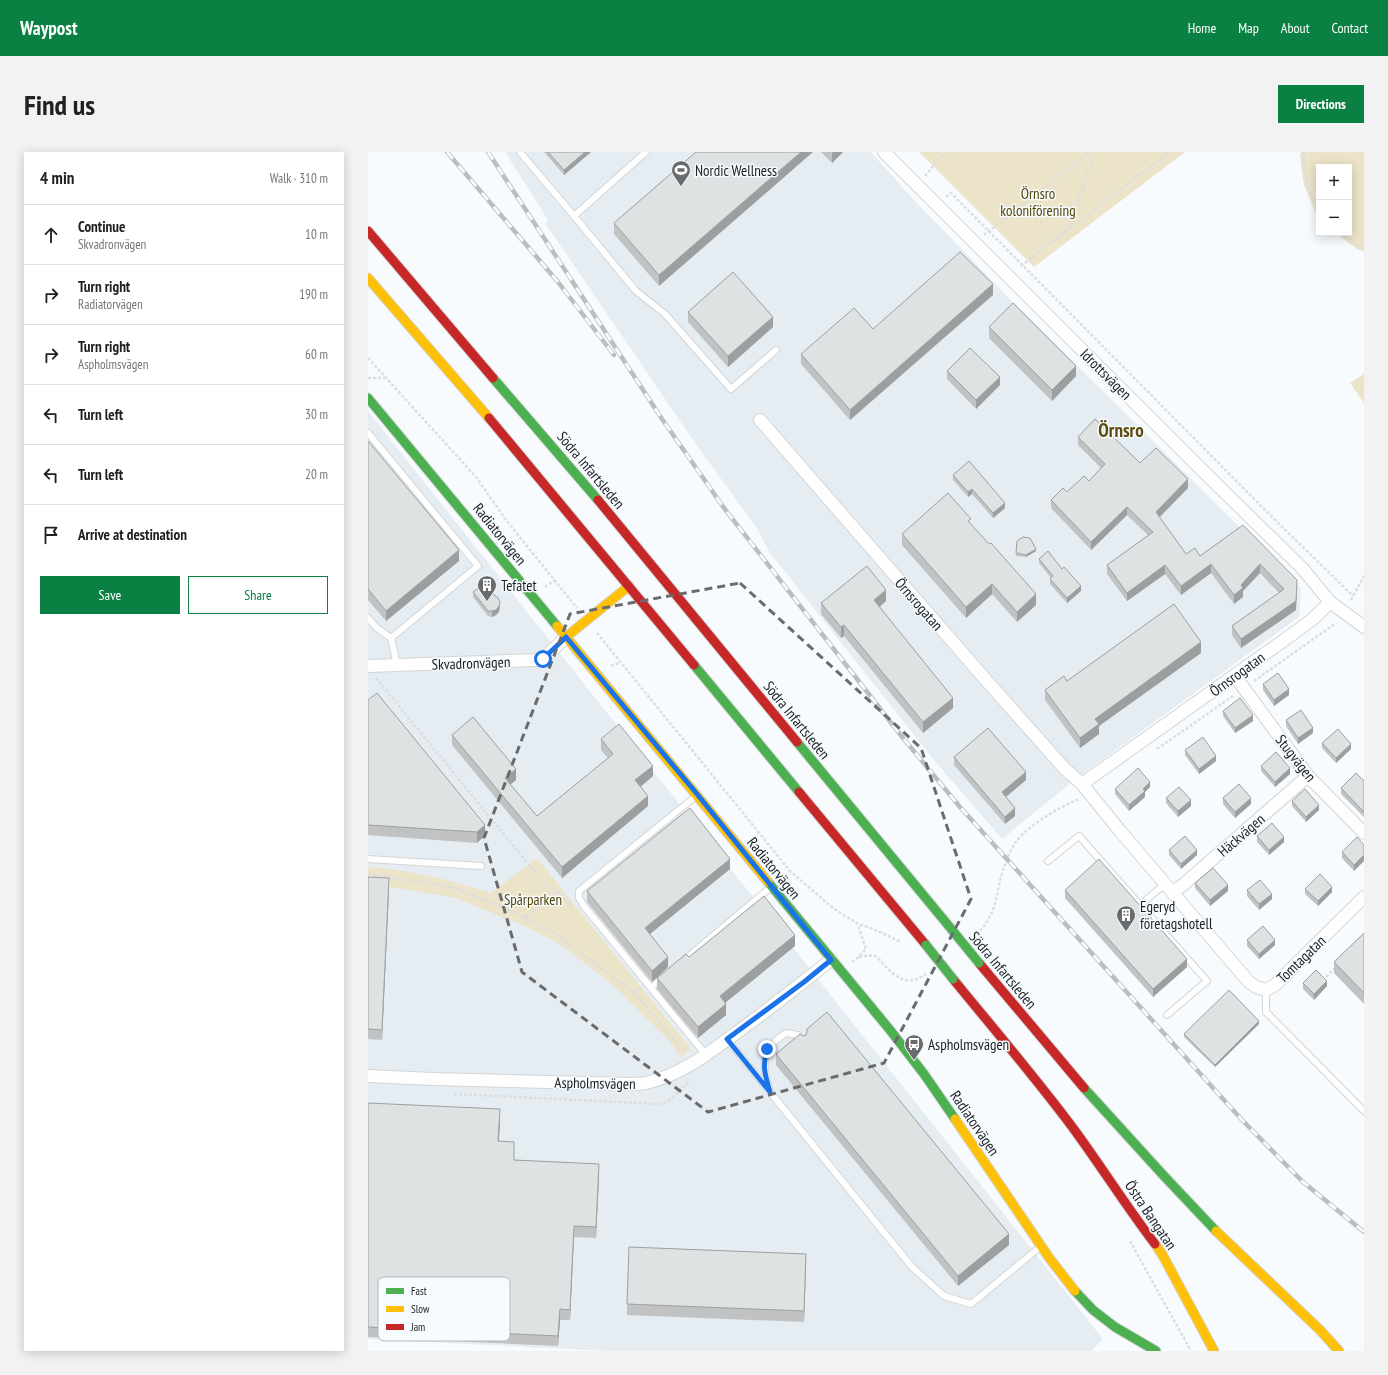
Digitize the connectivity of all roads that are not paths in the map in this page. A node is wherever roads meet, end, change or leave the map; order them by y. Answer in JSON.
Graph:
{"nodes":[{"id":1,"x":520,"y":152,"type":"edge"},
{"id":2,"x":646,"y":152,"type":"edge"},
{"id":3,"x":884,"y":152,"type":"edge"},
{"id":4,"x":574,"y":216,"type":"junction"},
{"id":5,"x":368,"y":232,"type":"edge"},
{"id":6,"x":368,"y":278,"type":"edge"},
{"id":7,"x":776,"y":350,"type":"dead end"},
{"id":8,"x":368,"y":398,"type":"edge"},
{"id":9,"x":760,"y":420,"type":"dead end"},
{"id":10,"x":368,"y":433,"type":"edge"},
{"id":11,"x":629,"y":586,"type":"junction"},
{"id":12,"x":1330,"y":602,"type":"junction"},
{"id":13,"x":368,"y":618,"type":"edge"},
{"id":14,"x":1364,"y":626,"type":"edge"},
{"id":15,"x":566,"y":637,"type":"junction"},
{"id":16,"x":391,"y":638,"type":"junction"},
{"id":17,"x":397,"y":665,"type":"junction"},
{"id":18,"x":370,"y":670,"type":"edge"},
{"id":19,"x":1235,"y":676,"type":"junction"},
{"id":20,"x":1308,"y":776,"type":"junction"},
{"id":21,"x":1082,"y":784,"type":"junction"},
{"id":22,"x":697,"y":794,"type":"junction"},
{"id":23,"x":1364,"y":833,"type":"edge"},
{"id":24,"x":368,"y":859,"type":"edge"},
{"id":25,"x":1048,"y":862,"type":"dead end"},
{"id":26,"x":481,"y":866,"type":"dead end"},
{"id":27,"x":771,"y":887,"type":"junction"},
{"id":28,"x":1169,"y":888,"type":"junction"},
{"id":29,"x":1364,"y":897,"type":"edge"},
{"id":30,"x":1140,"y":905,"type":"junction"},
{"id":31,"x":831,"y":960,"type":"junction"},
{"id":32,"x":674,"y":968,"type":"edge"},
{"id":33,"x":668,"y":973,"type":"edge"},
{"id":34,"x":651,"y":988,"type":"junction"},
{"id":35,"x":1266,"y":990,"type":"junction"},
{"id":36,"x":1167,"y":1015,"type":"dead end"},
{"id":37,"x":727,"y":1039,"type":"junction"},
{"id":38,"x":803,"y":1042,"type":"edge"},
{"id":39,"x":706,"y":1055,"type":"junction"},
{"id":40,"x":368,"y":1076,"type":"edge"},
{"id":41,"x":770,"y":1092,"type":"junction"},
{"id":42,"x":1364,"y":1111,"type":"edge"},
{"id":43,"x":1132,"y":1214,"type":"junction"},
{"id":44,"x":1041,"y":1246,"type":"junction"},
{"id":45,"x":1146,"y":1246,"type":"dead end"},
{"id":46,"x":1342,"y":1349,"type":"edge"},
{"id":47,"x":1156,"y":1351,"type":"edge"},
{"id":48,"x":1214,"y":1351,"type":"edge"}],
"edges":[{"from":1,"to":4,"type":"lane"},
{"from":2,"to":4,"type":"lane"},
{"from":3,"to":12,"type":"street","name":"Idrottsvägen"},
{"from":4,"to":7,"type":"lane"},
{"from":5,"to":46,"type":"main road","name":"Södra Infartsleden","bridge":true},
{"from":6,"to":11,"type":"main road"},
{"from":8,"to":15,"type":"main road","name":"Radiatorvägen"},
{"from":9,"to":21,"type":"street","name":"Örnsrogatan"},
{"from":10,"to":16,"type":"lane"},
{"from":11,"to":15,"type":"main road"},
{"from":11,"to":43,"type":"main road","name":"Östra Bangatan","bridge":true},
{"from":12,"to":14,"type":"street","name":"Idrottsvägen"},
{"from":12,"to":19,"type":"street","name":"Örnsrogatan"},
{"from":13,"to":16,"type":"lane"},
{"from":15,"to":17,"type":"street","name":"Skvadronvägen"},
{"from":15,"to":22,"type":"main road","name":"Radiatorvägen"},
{"from":16,"to":17,"type":"lane"},
{"from":17,"to":18,"type":"street","name":"Skvadronvägen"},
{"from":19,"to":20,"type":"street","name":"Stugvägen"},
{"from":19,"to":21,"type":"street","name":"Örnsrogatan"},
{"from":20,"to":23,"type":"street","name":"Stugvägen"},
{"from":20,"to":28,"type":"street","name":"Häckvägen"},
{"from":21,"to":28,"type":"street","name":"Örnsrogatan"},
{"from":22,"to":27,"type":"main road","name":"Radiatorvägen"},
{"from":22,"to":34,"type":"lane"},
{"from":24,"to":26,"type":"lane"},
{"from":25,"to":30,"type":"lane"},
{"from":27,"to":31,"type":"main road","name":"Radiatorvägen"},
{"from":27,"to":32,"type":"lane"},
{"from":28,"to":30,"type":"lane"},
{"from":28,"to":35,"type":"street","name":"Tomtagatan"},
{"from":29,"to":35,"type":"street","name":"Tomtagatan"},
{"from":30,"to":36,"type":"lane"},
{"from":31,"to":37,"type":"street","name":"Aspholmsvägen"},
{"from":31,"to":44,"type":"main road","name":"Radiatorvägen"},
{"from":33,"to":34,"type":"lane"},
{"from":34,"to":39,"type":"lane"},
{"from":35,"to":42,"type":"lane"},
{"from":37,"to":39,"type":"street","name":"Aspholmsvägen"},
{"from":37,"to":41,"type":"lane"},
{"from":38,"to":41,"type":"lane"},
{"from":39,"to":40,"type":"street","name":"Aspholmsvägen"},
{"from":41,"to":44,"type":"lane"},
{"from":43,"to":45,"type":"main road"},
{"from":43,"to":48,"type":"main road","name":"Östra Bangatan"},
{"from":44,"to":47,"type":"main road","name":"Radiatorvägen"}]}
